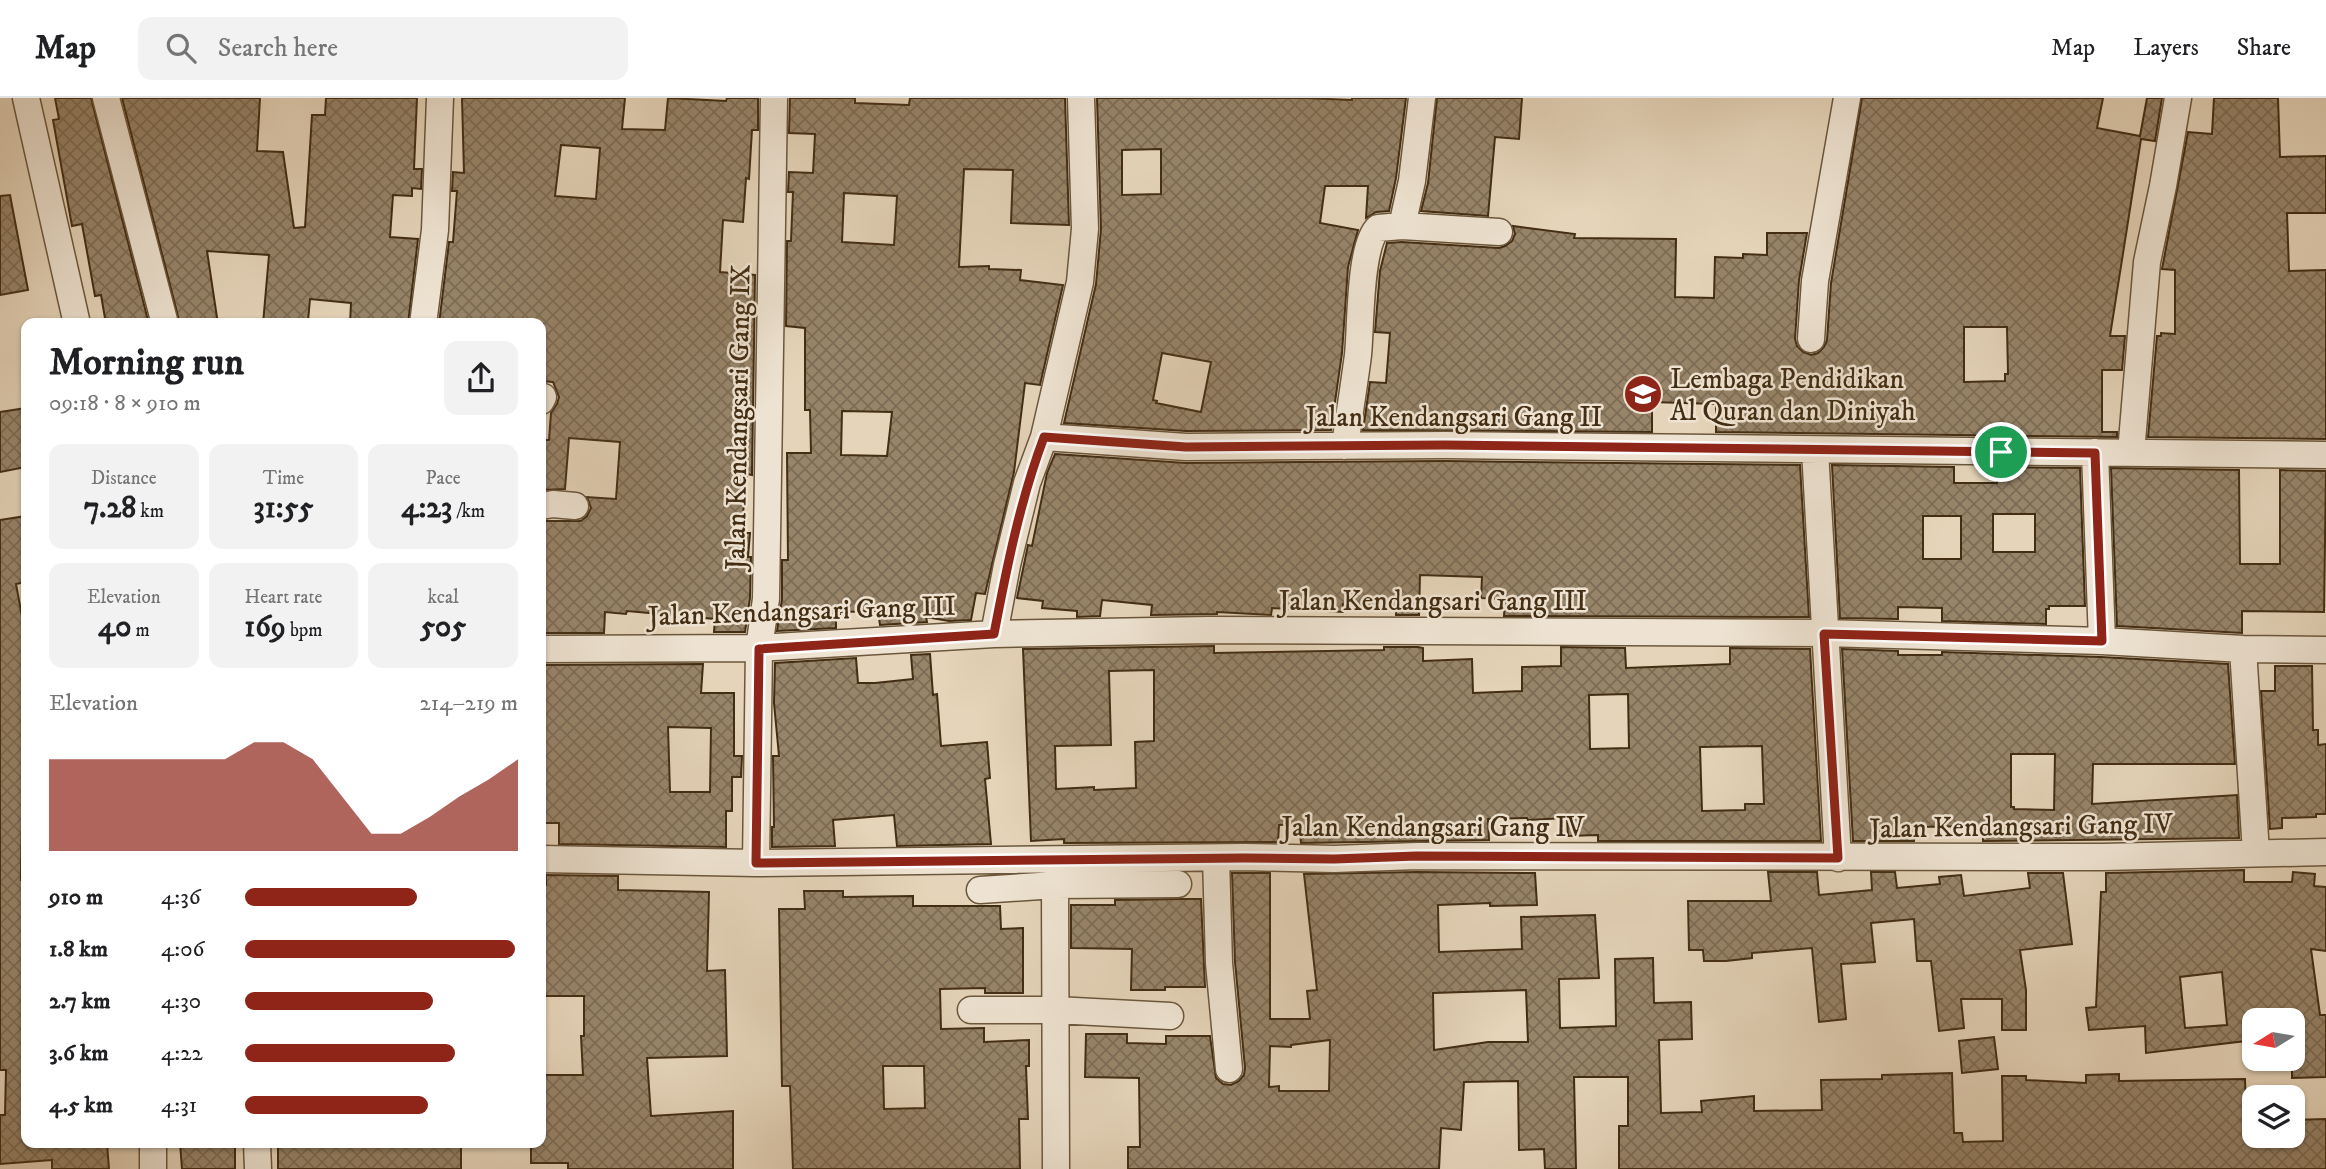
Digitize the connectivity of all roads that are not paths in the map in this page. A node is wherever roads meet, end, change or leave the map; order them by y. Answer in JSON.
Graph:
{"nodes":[{"id":1,"x":26,"y":98,"type":"edge"},
{"id":2,"x":106,"y":98,"type":"edge"},
{"id":3,"x":440,"y":98,"type":"edge"},
{"id":4,"x":774,"y":98,"type":"edge"},
{"id":5,"x":1082,"y":98,"type":"edge"},
{"id":6,"x":1422,"y":98,"type":"edge"},
{"id":7,"x":1847,"y":98,"type":"edge"},
{"id":8,"x":2178,"y":98,"type":"edge"},
{"id":9,"x":1402,"y":226,"type":"junction"},
{"id":10,"x":1499,"y":232,"type":"dead end"},
{"id":11,"x":76,"y":318,"type":"edge"},
{"id":12,"x":163,"y":318,"type":"edge"},
{"id":13,"x":424,"y":318,"type":"edge"},
{"id":14,"x":1811,"y":339,"type":"dead end"},
{"id":15,"x":1044,"y":437,"type":"junction"},
{"id":16,"x":1345,"y":446,"type":"junction"},
{"id":17,"x":1815,"y":450,"type":"junction"},
{"id":18,"x":2095,"y":453,"type":"junction"},
{"id":19,"x":2132,"y":453,"type":"junction"},
{"id":20,"x":2326,"y":455,"type":"edge"},
{"id":21,"x":546,"y":505,"type":"edge"},
{"id":22,"x":575,"y":506,"type":"dead end"},
{"id":23,"x":994,"y":634,"type":"junction"},
{"id":24,"x":1824,"y":634,"type":"junction"},
{"id":25,"x":2102,"y":641,"type":"junction"},
{"id":26,"x":546,"y":649,"type":"edge"},
{"id":27,"x":759,"y":649,"type":"junction"},
{"id":28,"x":2243,"y":649,"type":"junction"},
{"id":29,"x":2326,"y":650,"type":"edge"},
{"id":30,"x":2326,"y":852,"type":"edge"},
{"id":31,"x":2256,"y":853,"type":"junction"},
{"id":32,"x":1216,"y":858,"type":"junction"},
{"id":33,"x":1838,"y":858,"type":"junction"},
{"id":34,"x":546,"y":859,"type":"edge"},
{"id":35,"x":756,"y":863,"type":"junction"},
{"id":36,"x":1178,"y":884,"type":"dead end"},
{"id":37,"x":1055,"y":885,"type":"junction"},
{"id":38,"x":980,"y":890,"type":"dead end"},
{"id":39,"x":971,"y":1010,"type":"dead end"},
{"id":40,"x":1056,"y":1010,"type":"junction"},
{"id":41,"x":1170,"y":1016,"type":"dead end"},
{"id":42,"x":1229,"y":1069,"type":"dead end"},
{"id":43,"x":153,"y":1148,"type":"edge"},
{"id":44,"x":257,"y":1148,"type":"edge"},
{"id":45,"x":153,"y":1169,"type":"edge"},
{"id":46,"x":258,"y":1169,"type":"edge"},
{"id":47,"x":1056,"y":1169,"type":"edge"}],
"edges":[{"from":1,"to":11,"type":"street"},
{"from":2,"to":12,"type":"street"},
{"from":3,"to":13,"type":"street"},
{"from":4,"to":27,"type":"street","name":"Jalan Kendangsari Gang IX"},
{"from":5,"to":15,"type":"street"},
{"from":6,"to":9,"type":"street"},
{"from":7,"to":14,"type":"street"},
{"from":8,"to":19,"type":"street"},
{"from":9,"to":10,"type":"street"},
{"from":9,"to":16,"type":"street"},
{"from":15,"to":16,"type":"street","name":"Jalan Kendangsari Gang II"},
{"from":15,"to":23,"type":"street"},
{"from":16,"to":17,"type":"street","name":"Jalan Kendangsari Gang II"},
{"from":17,"to":18,"type":"street","name":"Jalan Kendangsari Gang II"},
{"from":17,"to":24,"type":"street"},
{"from":18,"to":19,"type":"street","name":"Jalan Kendangsari Gang II"},
{"from":18,"to":25,"type":"street"},
{"from":19,"to":20,"type":"street","name":"Jalan Kendangsari Gang II"},
{"from":21,"to":22,"type":"street"},
{"from":23,"to":24,"type":"street","name":"Jalan Kendangsari Gang III"},
{"from":23,"to":27,"type":"street","name":"Jalan Kendangsari Gang III"},
{"from":24,"to":25,"type":"street","name":"Jalan Kendangsari Gang III"},
{"from":24,"to":33,"type":"street"},
{"from":25,"to":28,"type":"street","name":"Jalan Kendangsari Gang III"},
{"from":26,"to":27,"type":"street","name":"Jalan Kendangsari Gang III"},
{"from":27,"to":35,"type":"street","name":"Jalan Kendangsari Gang IX"},
{"from":28,"to":29,"type":"street","name":"Jalan Kendangsari Gang III"},
{"from":28,"to":31,"type":"street"},
{"from":30,"to":31,"type":"street","name":"Jalan Kendangsari Gang IV"},
{"from":31,"to":33,"type":"street","name":"Jalan Kendangsari Gang IV"},
{"from":32,"to":33,"type":"street","name":"Jalan Kendangsari Gang IV"},
{"from":32,"to":35,"type":"street","name":"Jalan Kendangsari Gang IV"},
{"from":32,"to":42,"type":"street"},
{"from":34,"to":35,"type":"street","name":"Jalan Kendangsari Gang IV"},
{"from":36,"to":37,"type":"street"},
{"from":37,"to":38,"type":"street"},
{"from":37,"to":40,"type":"street"},
{"from":39,"to":40,"type":"street"},
{"from":40,"to":41,"type":"street"},
{"from":40,"to":47,"type":"street"},
{"from":43,"to":45,"type":"street"},
{"from":44,"to":46,"type":"street"}]}
